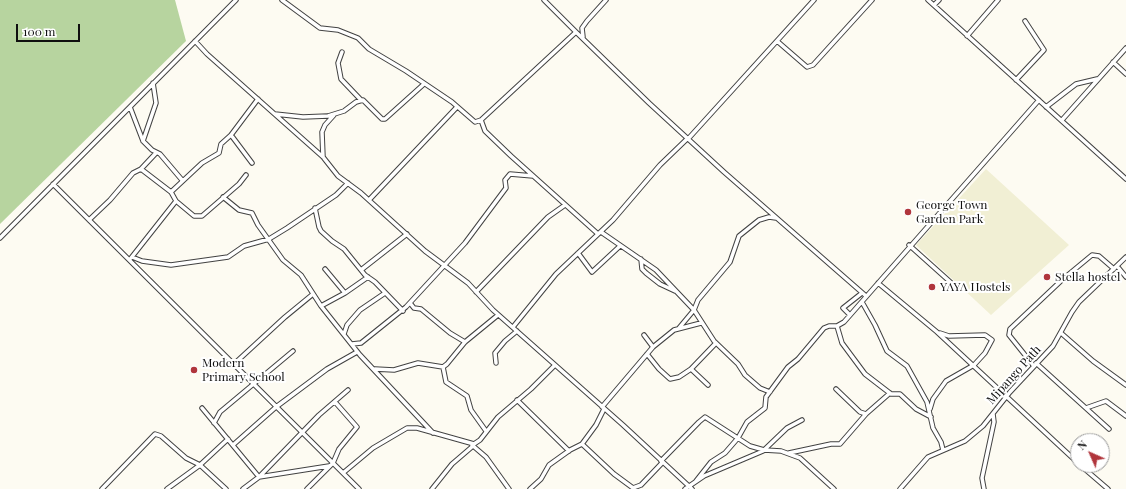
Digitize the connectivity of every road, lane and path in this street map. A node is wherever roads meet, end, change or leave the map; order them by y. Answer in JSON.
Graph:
{"nodes":[{"id":1,"x":236,"y":0,"type":"edge"},
{"id":2,"x":282,"y":0,"type":"edge"},
{"id":3,"x":544,"y":0,"type":"edge"},
{"id":4,"x":606,"y":0,"type":"edge"},
{"id":5,"x":814,"y":0,"type":"edge"},
{"id":6,"x":872,"y":0,"type":"edge"},
{"id":7,"x":928,"y":0,"type":"edge"},
{"id":8,"x":939,"y":0,"type":"edge"},
{"id":9,"x":998,"y":0,"type":"edge"},
{"id":10,"x":934,"y":5,"type":"junction"},
{"id":11,"x":1025,"y":21,"type":"dead end"},
{"id":12,"x":576,"y":32,"type":"junction"},
{"id":13,"x":583,"y":36,"type":"junction"},
{"id":14,"x":967,"y":36,"type":"junction"},
{"id":15,"x":195,"y":41,"type":"junction"},
{"id":16,"x":776,"y":41,"type":"junction"},
{"id":17,"x":1126,"y":48,"type":"edge"},
{"id":18,"x":342,"y":52,"type":"dead end"},
{"id":19,"x":1113,"y":62,"type":"junction"},
{"id":20,"x":1126,"y":74,"type":"edge"},
{"id":21,"x":1016,"y":80,"type":"junction"},
{"id":22,"x":1098,"y":80,"type":"junction"},
{"id":23,"x":153,"y":83,"type":"junction"},
{"id":24,"x":424,"y":84,"type":"junction"},
{"id":25,"x":258,"y":99,"type":"junction"},
{"id":26,"x":361,"y":100,"type":"junction"},
{"id":27,"x":1039,"y":100,"type":"junction"},
{"id":28,"x":1046,"y":106,"type":"junction"},
{"id":29,"x":130,"y":107,"type":"junction"},
{"id":30,"x":457,"y":107,"type":"junction"},
{"id":31,"x":274,"y":114,"type":"junction"},
{"id":32,"x":334,"y":115,"type":"junction"},
{"id":33,"x":481,"y":120,"type":"junction"},
{"id":34,"x":1062,"y":120,"type":"junction"},
{"id":35,"x":231,"y":134,"type":"junction"},
{"id":36,"x":688,"y":139,"type":"junction"},
{"id":37,"x":143,"y":141,"type":"junction"},
{"id":38,"x":156,"y":153,"type":"junction"},
{"id":39,"x":323,"y":157,"type":"junction"},
{"id":40,"x":252,"y":163,"type":"dead end"},
{"id":41,"x":141,"y":169,"type":"junction"},
{"id":42,"x":246,"y":175,"type":"dead end"},
{"id":43,"x":533,"y":176,"type":"junction"},
{"id":44,"x":1126,"y":179,"type":"edge"},
{"id":45,"x":182,"y":180,"type":"junction"},
{"id":46,"x":348,"y":183,"type":"junction"},
{"id":47,"x":53,"y":184,"type":"junction"},
{"id":48,"x":171,"y":192,"type":"junction"},
{"id":49,"x":224,"y":197,"type":"junction"},
{"id":50,"x":176,"y":200,"type":"junction"},
{"id":51,"x":369,"y":200,"type":"junction"},
{"id":52,"x":565,"y":205,"type":"junction"},
{"id":53,"x":315,"y":208,"type":"junction"},
{"id":54,"x":777,"y":218,"type":"junction"},
{"id":55,"x":89,"y":220,"type":"junction"},
{"id":56,"x":600,"y":233,"type":"junction"},
{"id":57,"x":407,"y":234,"type":"junction"},
{"id":58,"x":0,"y":238,"type":"edge"},
{"id":59,"x":269,"y":239,"type":"junction"},
{"id":60,"x":620,"y":246,"type":"junction"},
{"id":61,"x":909,"y":246,"type":"junction"},
{"id":62,"x":578,"y":253,"type":"junction"},
{"id":63,"x":132,"y":256,"type":"junction"},
{"id":64,"x":1126,"y":257,"type":"edge"},
{"id":65,"x":641,"y":259,"type":"junction"},
{"id":66,"x":128,"y":261,"type":"junction"},
{"id":67,"x":648,"y":263,"type":"junction"},
{"id":68,"x":444,"y":266,"type":"junction"},
{"id":69,"x":1115,"y":267,"type":"junction"},
{"id":70,"x":325,"y":269,"type":"dead end"},
{"id":71,"x":642,"y":269,"type":"junction"},
{"id":72,"x":361,"y":270,"type":"junction"},
{"id":73,"x":1126,"y":276,"type":"edge"},
{"id":74,"x":368,"y":277,"type":"junction"},
{"id":75,"x":878,"y":283,"type":"junction"},
{"id":76,"x":957,"y":288,"type":"dead end"},
{"id":77,"x":676,"y":291,"type":"junction"},
{"id":78,"x":476,"y":292,"type":"junction"},
{"id":79,"x":385,"y":293,"type":"junction"},
{"id":80,"x":313,"y":294,"type":"junction"},
{"id":81,"x":345,"y":294,"type":"junction"},
{"id":82,"x":864,"y":295,"type":"junction"},
{"id":83,"x":862,"y":302,"type":"junction"},
{"id":84,"x":410,"y":304,"type":"junction"},
{"id":85,"x":321,"y":306,"type":"junction"},
{"id":86,"x":694,"y":310,"type":"junction"},
{"id":87,"x":403,"y":311,"type":"junction"},
{"id":88,"x":498,"y":314,"type":"junction"},
{"id":89,"x":849,"y":314,"type":"junction"},
{"id":90,"x":701,"y":323,"type":"junction"},
{"id":91,"x":838,"y":326,"type":"junction"},
{"id":92,"x":513,"y":327,"type":"junction"},
{"id":93,"x":679,"y":328,"type":"junction"},
{"id":94,"x":517,"y":331,"type":"junction"},
{"id":95,"x":937,"y":332,"type":"junction"},
{"id":96,"x":1061,"y":333,"type":"junction"},
{"id":97,"x":344,"y":334,"type":"junction"},
{"id":98,"x":644,"y":335,"type":"dead end"},
{"id":99,"x":465,"y":342,"type":"junction"},
{"id":100,"x":716,"y":343,"type":"junction"},
{"id":101,"x":352,"y":344,"type":"junction"},
{"id":102,"x":653,"y":347,"type":"junction"},
{"id":103,"x":293,"y":351,"type":"dead end"},
{"id":104,"x":357,"y":352,"type":"junction"},
{"id":105,"x":647,"y":354,"type":"junction"},
{"id":106,"x":496,"y":363,"type":"dead end"},
{"id":107,"x":234,"y":364,"type":"junction"},
{"id":108,"x":555,"y":364,"type":"junction"},
{"id":109,"x":1035,"y":364,"type":"junction"},
{"id":110,"x":974,"y":365,"type":"junction"},
{"id":111,"x":443,"y":367,"type":"junction"},
{"id":112,"x":374,"y":369,"type":"junction"},
{"id":113,"x":690,"y":369,"type":"junction"},
{"id":114,"x":254,"y":385,"type":"junction"},
{"id":115,"x":708,"y":385,"type":"dead end"},
{"id":116,"x":1126,"y":385,"type":"edge"},
{"id":117,"x":836,"y":389,"type":"dead end"},
{"id":118,"x":348,"y":390,"type":"dead end"},
{"id":119,"x":770,"y":392,"type":"junction"},
{"id":120,"x":890,"y":393,"type":"junction"},
{"id":121,"x":1007,"y":396,"type":"junction"},
{"id":122,"x":517,"y":400,"type":"junction"},
{"id":123,"x":335,"y":402,"type":"junction"},
{"id":124,"x":276,"y":407,"type":"junction"},
{"id":125,"x":202,"y":408,"type":"dead end"},
{"id":126,"x":603,"y":408,"type":"junction"},
{"id":127,"x":1086,"y":408,"type":"junction"},
{"id":128,"x":930,"y":409,"type":"junction"},
{"id":129,"x":866,"y":414,"type":"junction"},
{"id":130,"x":993,"y":414,"type":"junction"},
{"id":131,"x":1126,"y":416,"type":"edge"},
{"id":132,"x":931,"y":417,"type":"junction"},
{"id":133,"x":802,"y":420,"type":"dead end"},
{"id":134,"x":214,"y":423,"type":"junction"},
{"id":135,"x":1109,"y":430,"type":"dead end"},
{"id":136,"x":486,"y":431,"type":"junction"},
{"id":137,"x":433,"y":432,"type":"junction"},
{"id":138,"x":303,"y":434,"type":"junction"},
{"id":139,"x":738,"y":438,"type":"junction"},
{"id":140,"x":228,"y":439,"type":"junction"},
{"id":141,"x":582,"y":444,"type":"junction"},
{"id":142,"x":233,"y":445,"type":"junction"},
{"id":143,"x":472,"y":445,"type":"junction"},
{"id":144,"x":764,"y":450,"type":"junction"},
{"id":145,"x":943,"y":450,"type":"junction"},
{"id":146,"x":569,"y":451,"type":"junction"},
{"id":147,"x":788,"y":453,"type":"junction"},
{"id":148,"x":1070,"y":455,"type":"edge"},
{"id":149,"x":662,"y":462,"type":"junction"},
{"id":150,"x":200,"y":465,"type":"junction"},
{"id":151,"x":331,"y":465,"type":"junction"},
{"id":152,"x":343,"y":473,"type":"junction"},
{"id":153,"x":1089,"y":473,"type":"edge"},
{"id":154,"x":259,"y":476,"type":"junction"},
{"id":155,"x":696,"y":481,"type":"junction"},
{"id":156,"x":689,"y":486,"type":"junction"},
{"id":157,"x":102,"y":489,"type":"edge"},
{"id":158,"x":167,"y":489,"type":"edge"},
{"id":159,"x":226,"y":489,"type":"edge"},
{"id":160,"x":243,"y":489,"type":"edge"},
{"id":161,"x":307,"y":489,"type":"edge"},
{"id":162,"x":359,"y":489,"type":"edge"},
{"id":163,"x":432,"y":489,"type":"edge"},
{"id":164,"x":509,"y":489,"type":"edge"},
{"id":165,"x":530,"y":489,"type":"edge"},
{"id":166,"x":632,"y":489,"type":"edge"},
{"id":167,"x":685,"y":489,"type":"edge"},
{"id":168,"x":692,"y":489,"type":"edge"},
{"id":169,"x":834,"y":489,"type":"edge"},
{"id":170,"x":900,"y":489,"type":"edge"},
{"id":171,"x":984,"y":489,"type":"edge"},
{"id":172,"x":1108,"y":489,"type":"edge"}],
"edges":[{"from":1,"to":15,"type":"street"},
{"from":2,"to":24,"type":"street"},
{"from":3,"to":12,"type":"street"},
{"from":4,"to":13,"type":"street"},
{"from":5,"to":16,"type":"street"},
{"from":6,"to":16,"type":"street"},
{"from":7,"to":10,"type":"street"},
{"from":8,"to":10,"type":"street"},
{"from":9,"to":14,"type":"street"},
{"from":10,"to":14,"type":"street"},
{"from":11,"to":21,"type":"street"},
{"from":12,"to":13,"type":"street"},
{"from":12,"to":33,"type":"street"},
{"from":13,"to":36,"type":"street"},
{"from":14,"to":21,"type":"street"},
{"from":15,"to":23,"type":"street"},
{"from":15,"to":25,"type":"street"},
{"from":16,"to":36,"type":"street"},
{"from":17,"to":19,"type":"street"},
{"from":18,"to":26,"type":"street"},
{"from":19,"to":20,"type":"street"},
{"from":19,"to":22,"type":"street"},
{"from":21,"to":27,"type":"street"},
{"from":22,"to":28,"type":"street"},
{"from":22,"to":34,"type":"street"},
{"from":23,"to":29,"type":"street"},
{"from":23,"to":37,"type":"street"},
{"from":24,"to":26,"type":"street"},
{"from":24,"to":30,"type":"street"},
{"from":25,"to":31,"type":"street"},
{"from":25,"to":35,"type":"street"},
{"from":26,"to":32,"type":"street"},
{"from":27,"to":28,"type":"street"},
{"from":27,"to":61,"type":"street"},
{"from":28,"to":34,"type":"street"},
{"from":29,"to":37,"type":"street"},
{"from":29,"to":47,"type":"street"},
{"from":30,"to":33,"type":"street"},
{"from":30,"to":51,"type":"street"},
{"from":31,"to":32,"type":"street"},
{"from":31,"to":39,"type":"street"},
{"from":32,"to":39,"type":"street"},
{"from":33,"to":43,"type":"street"},
{"from":34,"to":44,"type":"street"},
{"from":35,"to":40,"type":"street"},
{"from":35,"to":45,"type":"street"},
{"from":36,"to":54,"type":"street"},
{"from":36,"to":56,"type":"street"},
{"from":37,"to":38,"type":"street"},
{"from":38,"to":41,"type":"street"},
{"from":38,"to":45,"type":"street"},
{"from":39,"to":46,"type":"street"},
{"from":41,"to":48,"type":"street"},
{"from":41,"to":55,"type":"street"},
{"from":42,"to":49,"type":"street"},
{"from":43,"to":52,"type":"street"},
{"from":43,"to":68,"type":"street"},
{"from":45,"to":48,"type":"street"},
{"from":46,"to":51,"type":"street"},
{"from":46,"to":53,"type":"street"},
{"from":47,"to":55,"type":"street"},
{"from":47,"to":58,"type":"street"},
{"from":48,"to":50,"type":"street"},
{"from":49,"to":50,"type":"street"},
{"from":49,"to":59,"type":"street"},
{"from":50,"to":63,"type":"street"},
{"from":51,"to":57,"type":"street"},
{"from":52,"to":56,"type":"street"},
{"from":52,"to":78,"type":"street"},
{"from":53,"to":59,"type":"street"},
{"from":53,"to":72,"type":"street"},
{"from":54,"to":82,"type":"street"},
{"from":54,"to":86,"type":"street"},
{"from":55,"to":66,"type":"street"},
{"from":56,"to":60,"type":"street"},
{"from":56,"to":62,"type":"street"},
{"from":57,"to":68,"type":"street"},
{"from":57,"to":72,"type":"street"},
{"from":59,"to":63,"type":"street"},
{"from":59,"to":80,"type":"street"},
{"from":60,"to":62,"type":"street"},
{"from":60,"to":65,"type":"street"},
{"from":61,"to":75,"type":"street"},
{"from":61,"to":76,"type":"street"},
{"from":62,"to":92,"type":"street"},
{"from":63,"to":66,"type":"street"},
{"from":64,"to":69,"type":"street","name":"Mipango Path"},
{"from":65,"to":67,"type":"street"},
{"from":65,"to":71,"type":"street"},
{"from":66,"to":107,"type":"street"},
{"from":67,"to":71,"type":"street"},
{"from":67,"to":77,"type":"street"},
{"from":68,"to":78,"type":"street"},
{"from":68,"to":84,"type":"street"},
{"from":69,"to":73,"type":"street"},
{"from":69,"to":96,"type":"street","name":"Mipango Path"},
{"from":69,"to":109,"type":"street"},
{"from":70,"to":81,"type":"street"},
{"from":71,"to":77,"type":"street"},
{"from":72,"to":74,"type":"street"},
{"from":74,"to":79,"type":"street"},
{"from":74,"to":81,"type":"street"},
{"from":75,"to":82,"type":"street"},
{"from":75,"to":95,"type":"street"},
{"from":77,"to":86,"type":"street"},
{"from":78,"to":88,"type":"street"},
{"from":79,"to":87,"type":"street"},
{"from":79,"to":97,"type":"street"},
{"from":80,"to":85,"type":"street"},
{"from":80,"to":107,"type":"street"},
{"from":81,"to":85,"type":"street"},
{"from":82,"to":83,"type":"street"},
{"from":82,"to":89,"type":"street"},
{"from":83,"to":89,"type":"street"},
{"from":83,"to":128,"type":"street"},
{"from":84,"to":87,"type":"street"},
{"from":84,"to":99,"type":"street"},
{"from":85,"to":97,"type":"street"},
{"from":86,"to":90,"type":"street"},
{"from":86,"to":93,"type":"street"},
{"from":87,"to":101,"type":"street"},
{"from":88,"to":92,"type":"street"},
{"from":88,"to":99,"type":"street"},
{"from":89,"to":91,"type":"street"},
{"from":90,"to":93,"type":"street"},
{"from":90,"to":100,"type":"street"},
{"from":91,"to":119,"type":"street"},
{"from":91,"to":120,"type":"street"},
{"from":92,"to":94,"type":"street"},
{"from":93,"to":102,"type":"street"},
{"from":94,"to":106,"type":"street"},
{"from":94,"to":108,"type":"street"},
{"from":95,"to":110,"type":"street"},
{"from":95,"to":110,"type":"street"},
{"from":96,"to":109,"type":"street","name":"Mipango Path"},
{"from":96,"to":116,"type":"street"},
{"from":97,"to":101,"type":"street"},
{"from":98,"to":102,"type":"street"},
{"from":99,"to":111,"type":"street"},
{"from":100,"to":113,"type":"street"},
{"from":100,"to":119,"type":"street"},
{"from":101,"to":104,"type":"street"},
{"from":102,"to":105,"type":"street"},
{"from":103,"to":114,"type":"street"},
{"from":104,"to":112,"type":"street"},
{"from":104,"to":124,"type":"street"},
{"from":105,"to":113,"type":"street"},
{"from":105,"to":126,"type":"street"},
{"from":107,"to":114,"type":"street"},
{"from":108,"to":122,"type":"street"},
{"from":108,"to":126,"type":"street"},
{"from":109,"to":121,"type":"street","name":"Mipango Path"},
{"from":109,"to":127,"type":"street"},
{"from":110,"to":121,"type":"street"},
{"from":110,"to":128,"type":"street"},
{"from":111,"to":112,"type":"street"},
{"from":111,"to":136,"type":"street"},
{"from":112,"to":137,"type":"street"},
{"from":113,"to":115,"type":"street"},
{"from":114,"to":124,"type":"street"},
{"from":114,"to":134,"type":"street"},
{"from":117,"to":129,"type":"street"},
{"from":118,"to":123,"type":"street"},
{"from":119,"to":139,"type":"street"},
{"from":120,"to":129,"type":"street"},
{"from":120,"to":132,"type":"street"},
{"from":121,"to":130,"type":"street","name":"Mipango Path"},
{"from":121,"to":148,"type":"street"},
{"from":122,"to":136,"type":"street"},
{"from":122,"to":146,"type":"street"},
{"from":123,"to":138,"type":"street"},
{"from":123,"to":151,"type":"street"},
{"from":124,"to":138,"type":"street"},
{"from":124,"to":142,"type":"street"},
{"from":125,"to":134,"type":"street"},
{"from":126,"to":141,"type":"street"},
{"from":126,"to":149,"type":"street"},
{"from":127,"to":131,"type":"street"},
{"from":127,"to":135,"type":"street"},
{"from":128,"to":132,"type":"street"},
{"from":129,"to":147,"type":"street"},
{"from":130,"to":145,"type":"street","name":"Mipango Path"},
{"from":130,"to":171,"type":"street"},
{"from":132,"to":145,"type":"street"},
{"from":133,"to":144,"type":"street"},
{"from":134,"to":140,"type":"street"},
{"from":136,"to":143,"type":"street"},
{"from":137,"to":143,"type":"street"},
{"from":137,"to":152,"type":"street"},
{"from":138,"to":151,"type":"street"},
{"from":138,"to":154,"type":"street"},
{"from":139,"to":144,"type":"street"},
{"from":139,"to":149,"type":"street"},
{"from":139,"to":155,"type":"street"},
{"from":140,"to":142,"type":"street"},
{"from":140,"to":150,"type":"street"},
{"from":141,"to":146,"type":"street"},
{"from":141,"to":166,"type":"street"},
{"from":142,"to":154,"type":"street"},
{"from":143,"to":163,"type":"street"},
{"from":143,"to":164,"type":"street"},
{"from":144,"to":147,"type":"street"},
{"from":144,"to":155,"type":"street"},
{"from":145,"to":170,"type":"street","name":"Mipango Path"},
{"from":146,"to":165,"type":"street"},
{"from":147,"to":169,"type":"street"},
{"from":149,"to":156,"type":"street"},
{"from":149,"to":166,"type":"street"},
{"from":150,"to":157,"type":"street"},
{"from":150,"to":158,"type":"street"},
{"from":150,"to":159,"type":"street"},
{"from":151,"to":152,"type":"street"},
{"from":151,"to":154,"type":"street"},
{"from":151,"to":161,"type":"street"},
{"from":152,"to":162,"type":"street"},
{"from":153,"to":172,"type":"street"},
{"from":154,"to":160,"type":"street"},
{"from":155,"to":156,"type":"street"},
{"from":156,"to":167,"type":"street"},
{"from":156,"to":168,"type":"street"}]}
